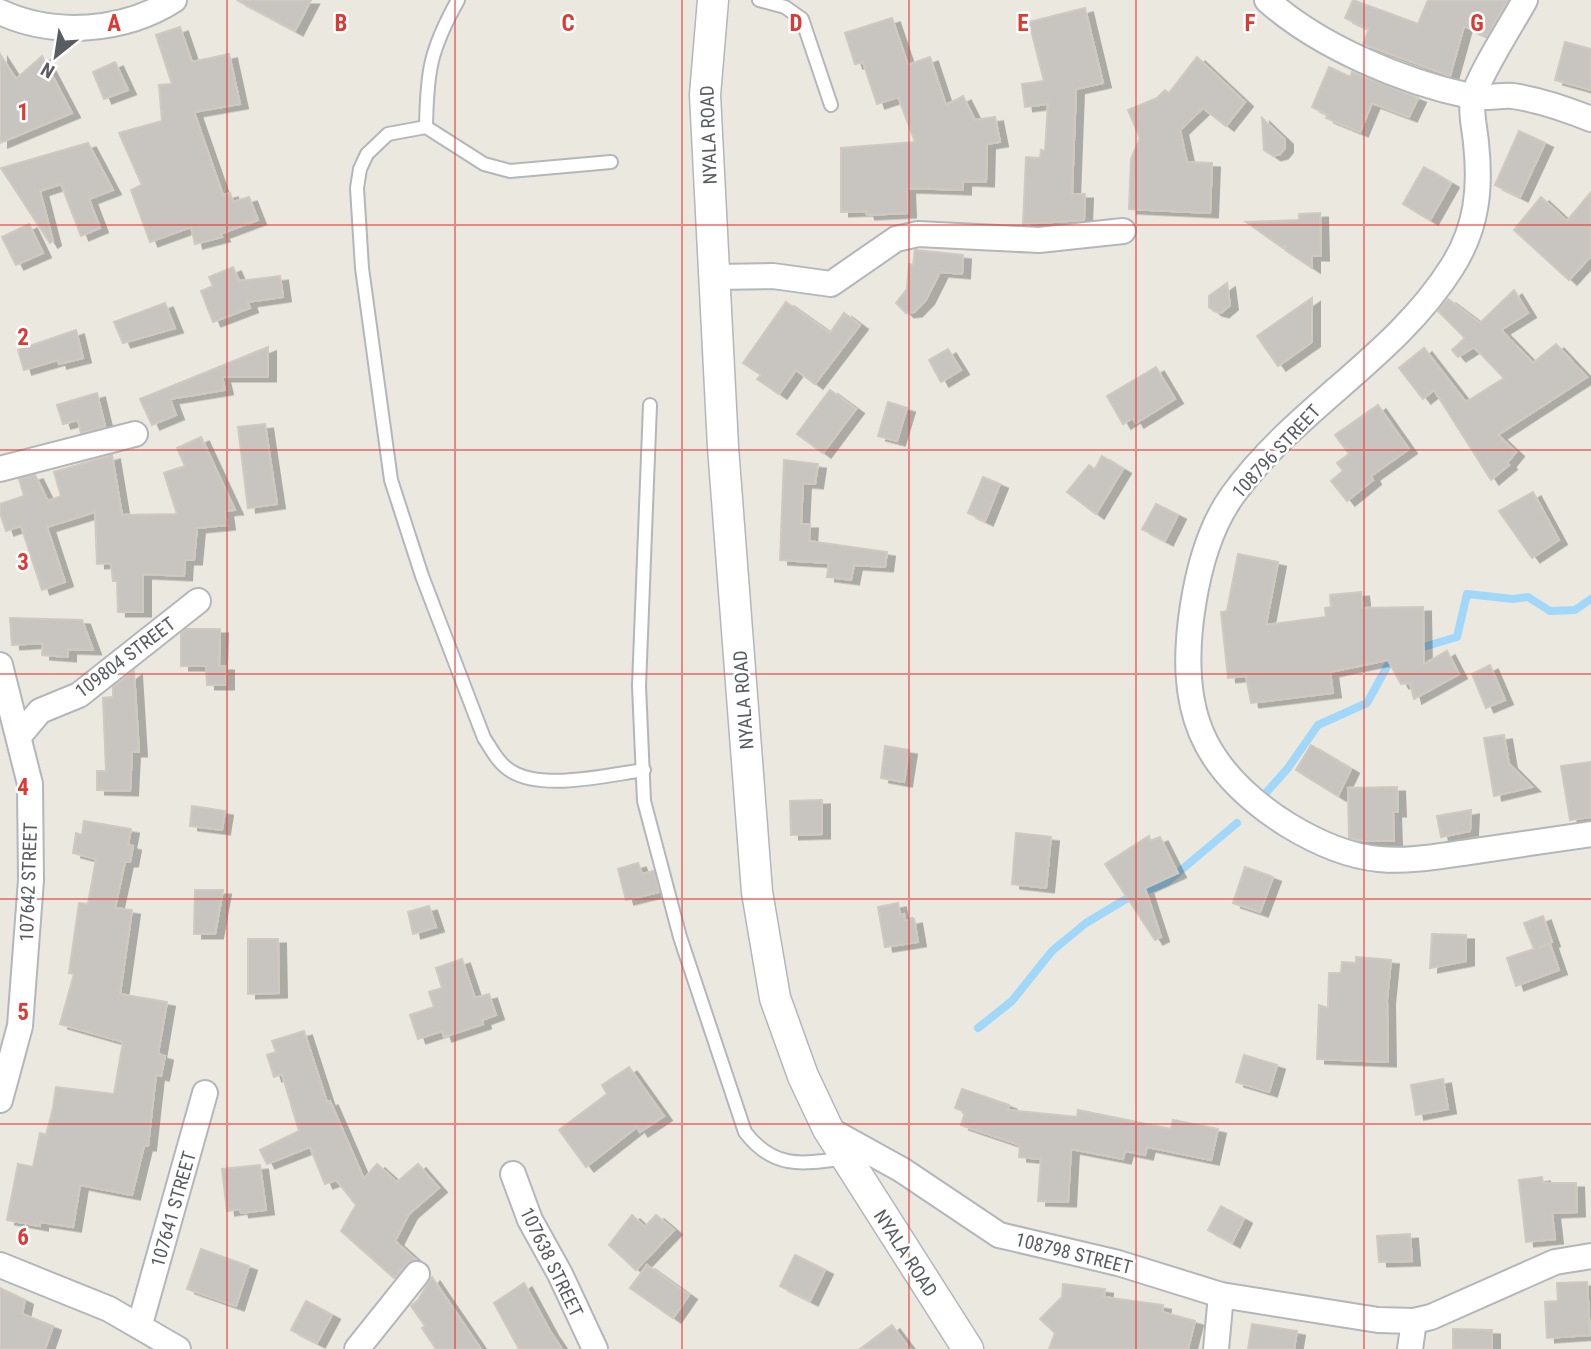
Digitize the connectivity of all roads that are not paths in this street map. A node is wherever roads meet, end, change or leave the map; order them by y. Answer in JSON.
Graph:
{"nodes":[{"id":1,"x":174,"y":0,"type":"edge"},
{"id":2,"x":458,"y":0,"type":"edge"},
{"id":3,"x":713,"y":0,"type":"edge"},
{"id":4,"x":759,"y":0,"type":"edge"},
{"id":5,"x":1267,"y":0,"type":"edge"},
{"id":6,"x":1525,"y":0,"type":"edge"},
{"id":7,"x":0,"y":12,"type":"edge"},
{"id":8,"x":1473,"y":97,"type":"junction"},
{"id":9,"x":831,"y":106,"type":"dead end"},
{"id":10,"x":1591,"y":119,"type":"edge"},
{"id":11,"x":426,"y":127,"type":"junction"},
{"id":12,"x":611,"y":162,"type":"dead end"},
{"id":13,"x":1123,"y":231,"type":"dead end"},
{"id":14,"x":715,"y":277,"type":"junction"},
{"id":15,"x":650,"y":405,"type":"dead end"},
{"id":16,"x":135,"y":434,"type":"dead end"},
{"id":17,"x":0,"y":469,"type":"edge"},
{"id":18,"x":198,"y":601,"type":"dead end"},
{"id":19,"x":0,"y":665,"type":"edge"},
{"id":20,"x":19,"y":736,"type":"junction"},
{"id":21,"x":644,"y":769,"type":"junction"},
{"id":22,"x":1591,"y":834,"type":"edge"},
{"id":23,"x":205,"y":1093,"type":"dead end"},
{"id":24,"x":0,"y":1100,"type":"edge"},
{"id":25,"x":828,"y":1129,"type":"junction"},
{"id":26,"x":846,"y":1158,"type":"junction"},
{"id":27,"x":513,"y":1174,"type":"dead end"},
{"id":28,"x":1591,"y":1256,"type":"edge"},
{"id":29,"x":0,"y":1265,"type":"edge"},
{"id":30,"x":417,"y":1274,"type":"dead end"},
{"id":31,"x":1221,"y":1295,"type":"junction"},
{"id":32,"x":1414,"y":1321,"type":"junction"},
{"id":33,"x":140,"y":1325,"type":"junction"},
{"id":34,"x":178,"y":1349,"type":"edge"},
{"id":35,"x":357,"y":1349,"type":"edge"},
{"id":36,"x":595,"y":1349,"type":"edge"},
{"id":37,"x":968,"y":1349,"type":"edge"},
{"id":38,"x":1216,"y":1349,"type":"edge"},
{"id":39,"x":1410,"y":1349,"type":"edge"}],
"edges":[{"from":1,"to":7,"type":"street"},
{"from":2,"to":11,"type":"lane"},
{"from":3,"to":14,"type":"street","name":"NYALA ROAD"},
{"from":4,"to":9,"type":"lane"},
{"from":5,"to":8,"type":"street"},
{"from":6,"to":8,"type":"street"},
{"from":8,"to":10,"type":"street"},
{"from":8,"to":22,"type":"street","name":"108796 STREET"},
{"from":11,"to":12,"type":"lane"},
{"from":11,"to":21,"type":"lane"},
{"from":13,"to":14,"type":"street"},
{"from":14,"to":25,"type":"street","name":"NYALA ROAD"},
{"from":15,"to":21,"type":"lane"},
{"from":16,"to":17,"type":"street"},
{"from":18,"to":20,"type":"street","name":"109804 STREET"},
{"from":19,"to":20,"type":"street","name":"107642 STREET"},
{"from":20,"to":24,"type":"street","name":"107642 STREET"},
{"from":21,"to":26,"type":"lane"},
{"from":23,"to":33,"type":"street","name":"107641 STREET"},
{"from":25,"to":26,"type":"street","name":"NYALA ROAD"},
{"from":25,"to":31,"type":"street","name":"108798 STREET"},
{"from":26,"to":37,"type":"street","name":"NYALA ROAD"},
{"from":27,"to":36,"type":"street","name":"107638 STREET"},
{"from":28,"to":32,"type":"street","name":"108798 STREET"},
{"from":29,"to":33,"type":"street"},
{"from":30,"to":35,"type":"street"},
{"from":31,"to":32,"type":"street","name":"108798 STREET"},
{"from":31,"to":38,"type":"street"},
{"from":32,"to":39,"type":"street"},
{"from":33,"to":34,"type":"street"}]}
